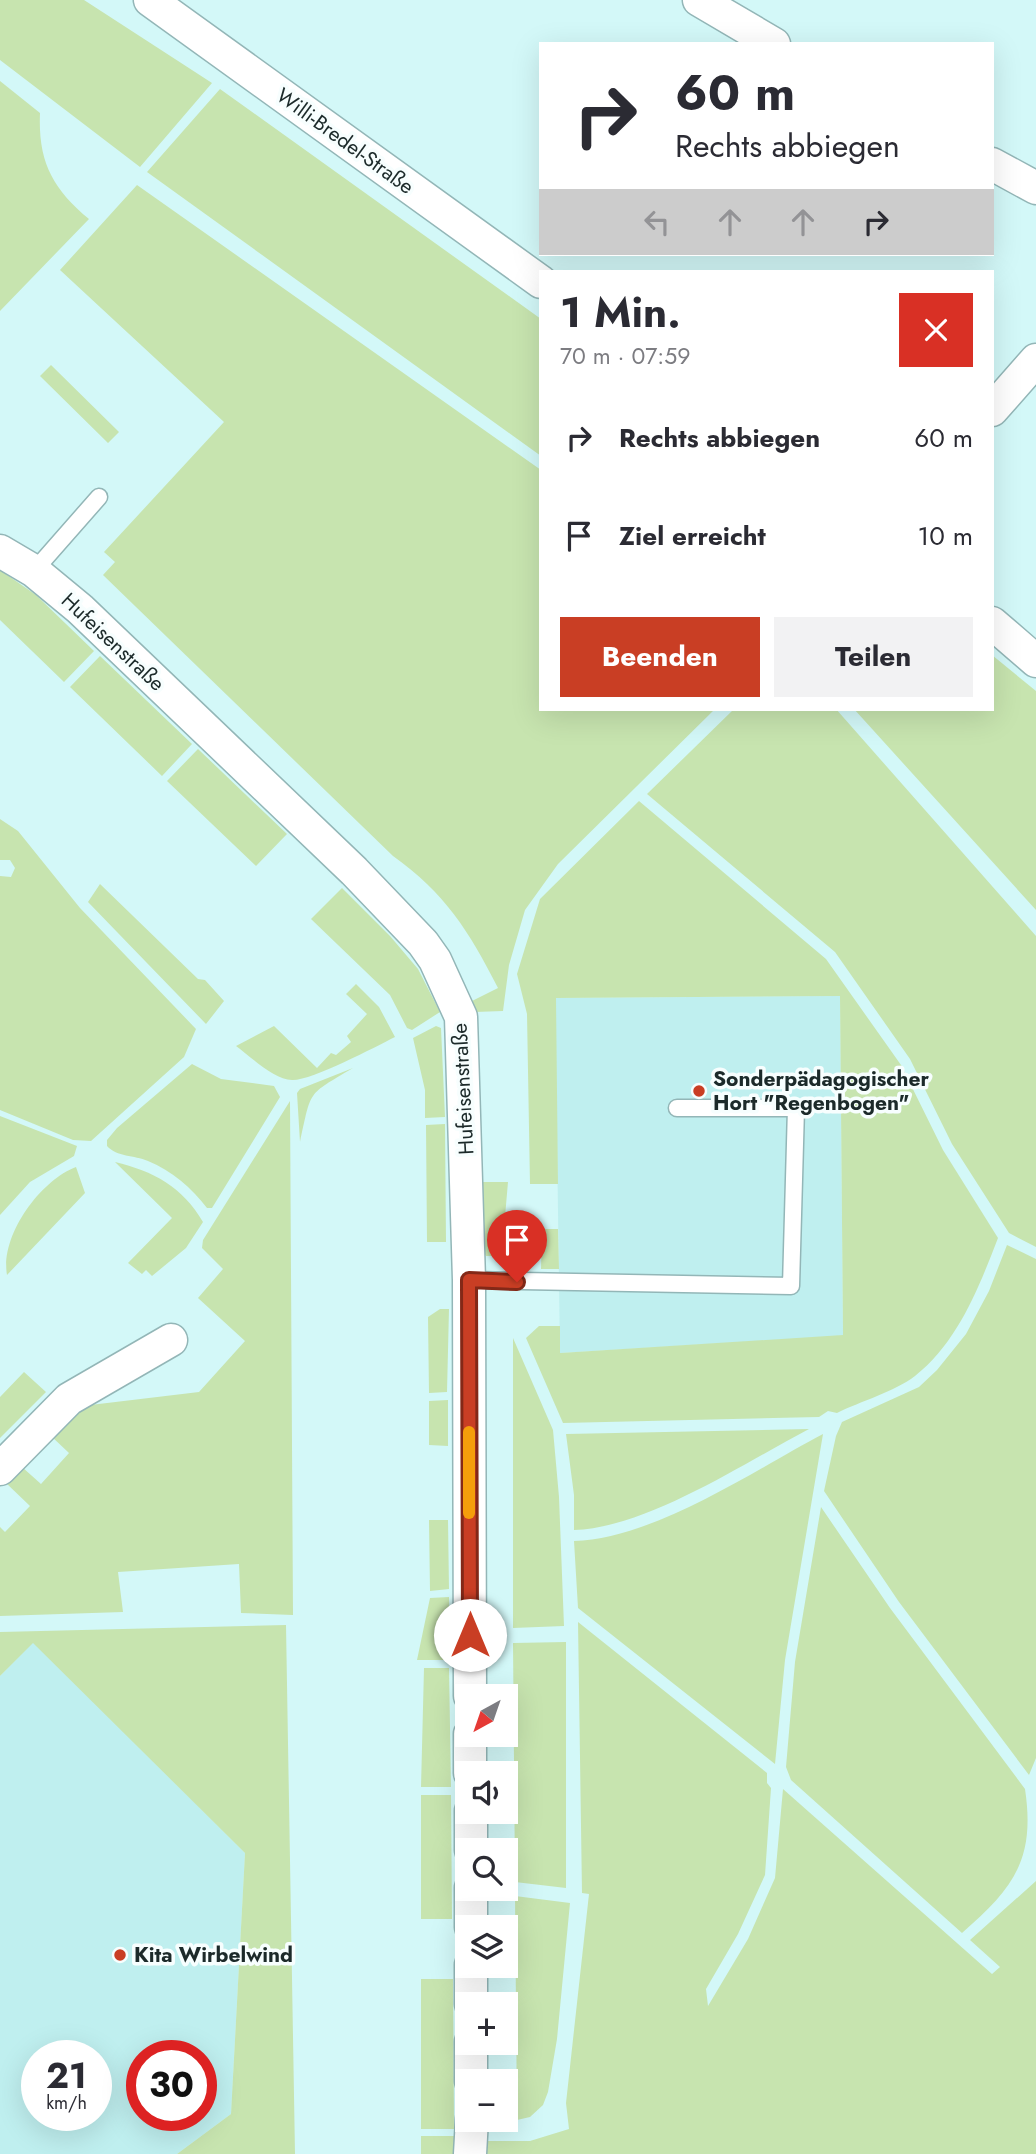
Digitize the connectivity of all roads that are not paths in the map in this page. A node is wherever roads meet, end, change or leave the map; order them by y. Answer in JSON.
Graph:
{"nodes":[{"id":1,"x":150,"y":0,"type":"edge"},
{"id":2,"x":699,"y":0,"type":"edge"},
{"id":3,"x":771,"y":42,"type":"edge"},
{"id":4,"x":994,"y":165,"type":"edge"},
{"id":5,"x":1036,"y":188,"type":"edge"},
{"id":6,"x":539,"y":281,"type":"edge"},
{"id":7,"x":1036,"y":360,"type":"edge"},
{"id":8,"x":994,"y":408,"type":"edge"},
{"id":9,"x":99,"y":497,"type":"dead end"},
{"id":10,"x":0,"y":551,"type":"edge"},
{"id":11,"x":34,"y":571,"type":"junction"},
{"id":12,"x":994,"y":625,"type":"edge"},
{"id":13,"x":1036,"y":661,"type":"edge"},
{"id":14,"x":677,"y":1108,"type":"dead end"},
{"id":15,"x":469,"y":1280,"type":"junction"},
{"id":16,"x":171,"y":1340,"type":"dead end"},
{"id":17,"x":0,"y":1469,"type":"edge"},
{"id":18,"x":470,"y":1684,"type":"edge"},
{"id":19,"x":471,"y":2132,"type":"edge"},
{"id":20,"x":470,"y":2154,"type":"edge"}],
"edges":[{"from":1,"to":6,"type":"street","name":"Willi-Bredel-Straße"},
{"from":2,"to":3,"type":"street"},
{"from":4,"to":5,"type":"street"},
{"from":7,"to":8,"type":"street"},
{"from":9,"to":11,"type":"lane"},
{"from":10,"to":11,"type":"street","name":"Hufeisenstraße"},
{"from":11,"to":15,"type":"street","name":"Hufeisenstraße"},
{"from":12,"to":13,"type":"street"},
{"from":14,"to":15,"type":"lane"},
{"from":15,"to":18,"type":"street","name":"Hufeisenstraße"},
{"from":16,"to":17,"type":"street"},
{"from":19,"to":20,"type":"street"}]}
